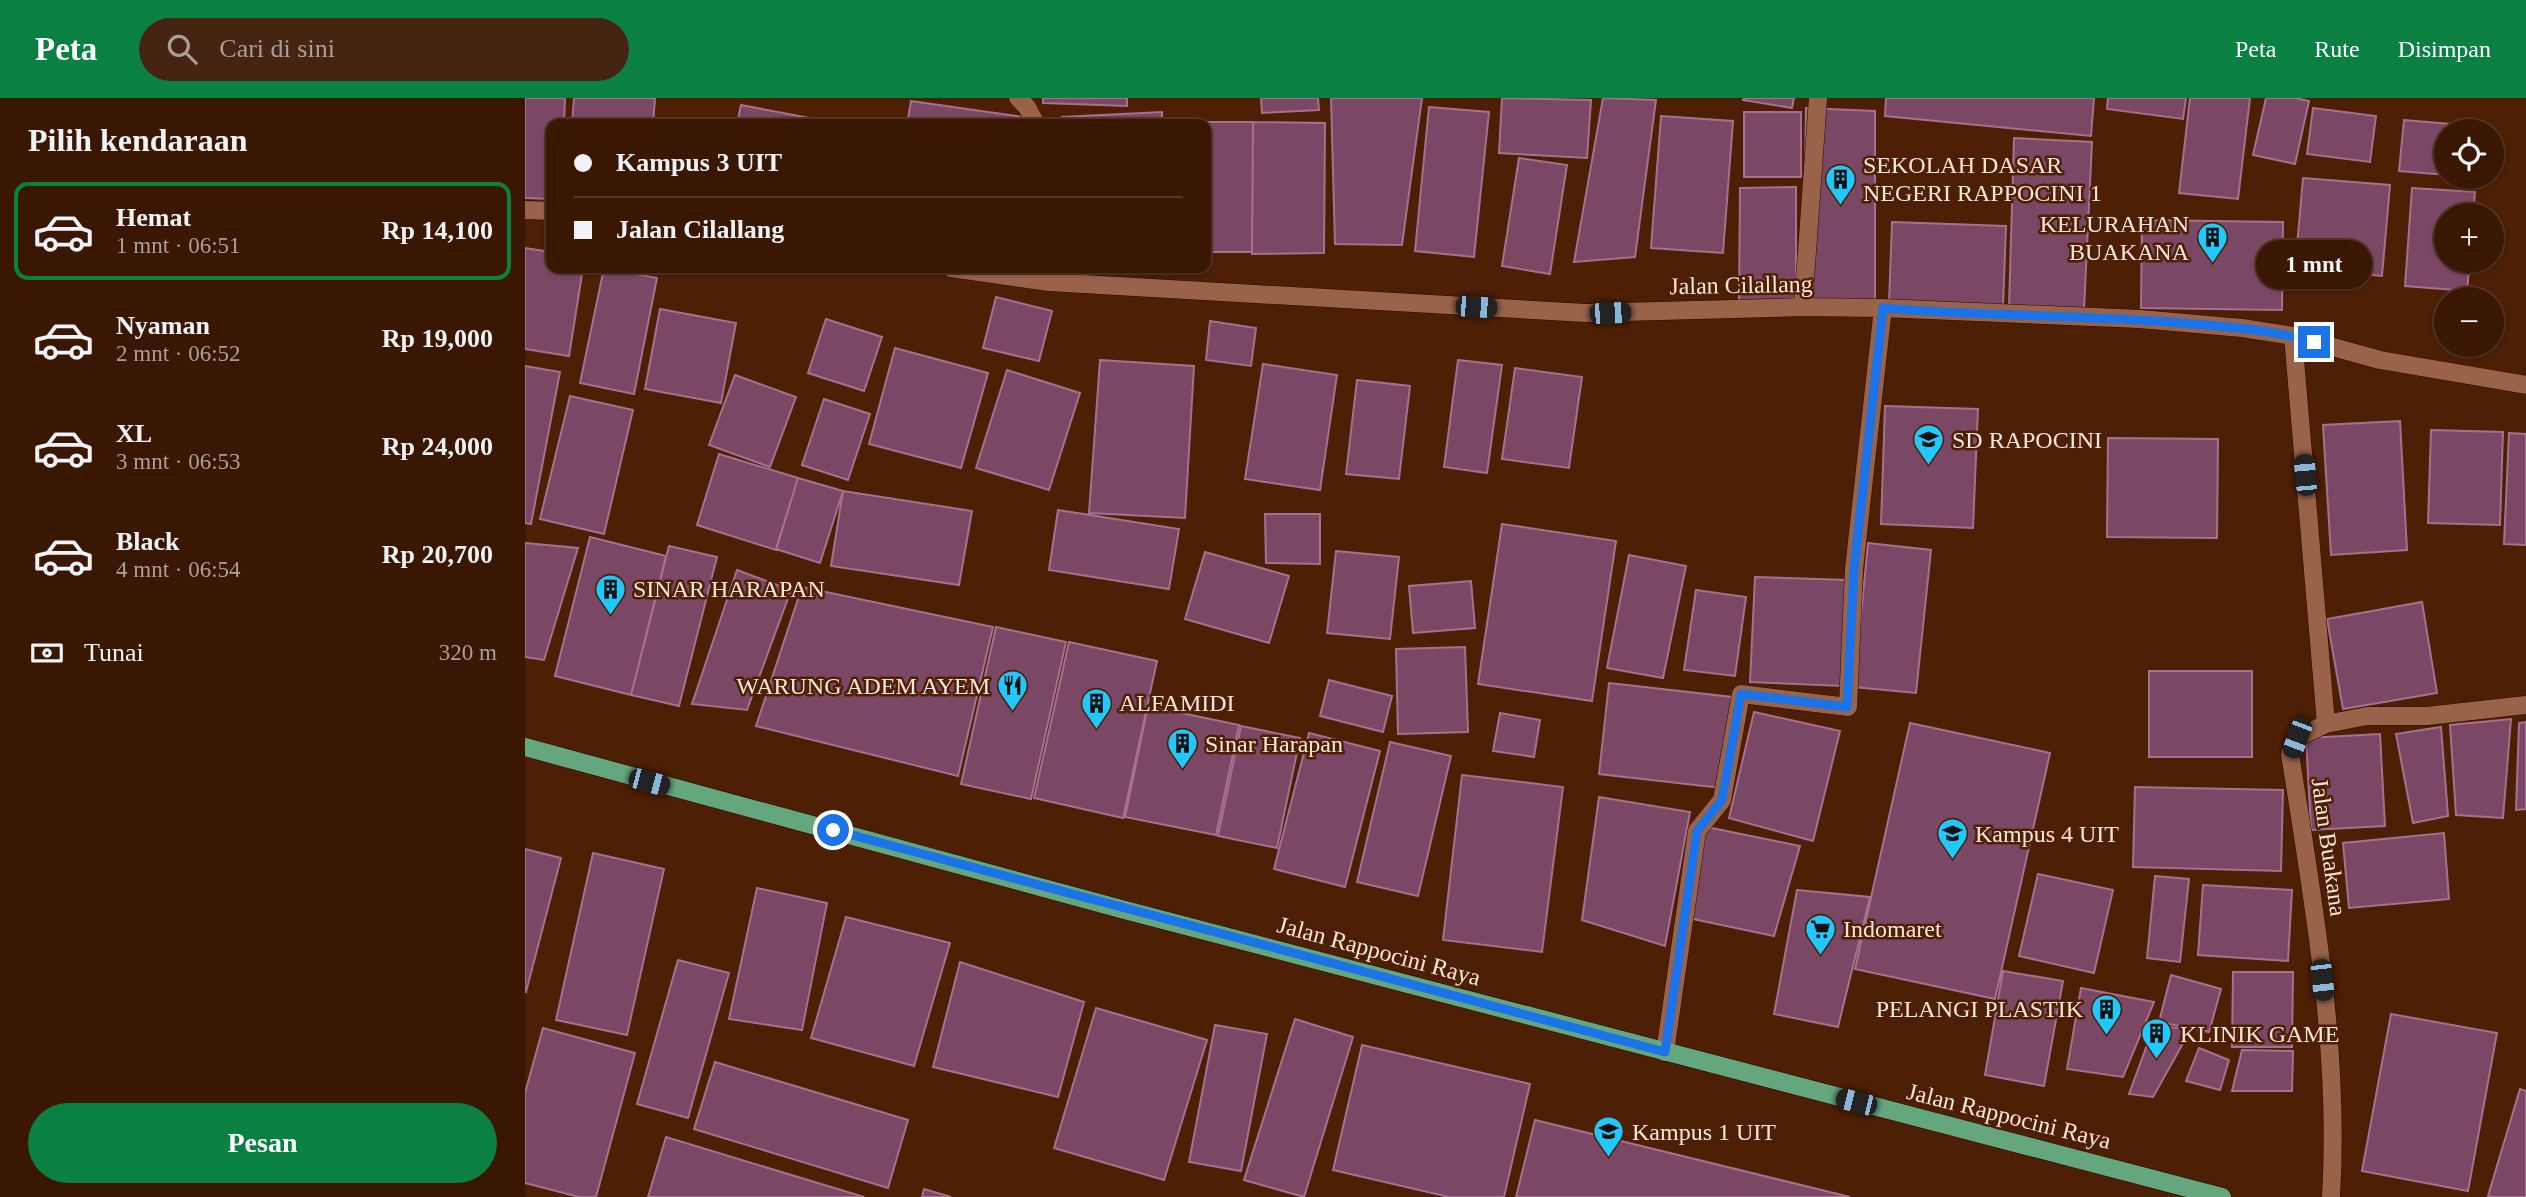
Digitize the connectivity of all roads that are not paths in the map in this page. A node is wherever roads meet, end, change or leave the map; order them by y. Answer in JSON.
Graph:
{"nodes":[{"id":1,"x":1018,"y":98,"type":"edge"},
{"id":2,"x":1818,"y":98,"type":"edge"},
{"id":3,"x":1033,"y":119,"type":"edge"},
{"id":4,"x":525,"y":209,"type":"edge"},
{"id":5,"x":546,"y":211,"type":"edge"},
{"id":6,"x":1031,"y":273,"type":"edge"},
{"id":7,"x":1803,"y":307,"type":"junction"},
{"id":8,"x":1883,"y":308,"type":"junction"},
{"id":9,"x":2293,"y":336,"type":"junction"},
{"id":10,"x":2526,"y":385,"type":"edge"},
{"id":11,"x":2526,"y":705,"type":"edge"},
{"id":12,"x":2326,"y":724,"type":"junction"},
{"id":13,"x":525,"y":747,"type":"edge"},
{"id":14,"x":1665,"y":1052,"type":"junction"},
{"id":15,"x":2222,"y":1197,"type":"edge"},
{"id":16,"x":2331,"y":1197,"type":"edge"}],
"edges":[{"from":1,"to":3,"type":"street"},
{"from":2,"to":7,"type":"street"},
{"from":4,"to":5,"type":"street"},
{"from":6,"to":7,"type":"street","name":"Jalan Cilallang"},
{"from":7,"to":8,"type":"street","name":"Jalan Cilallang"},
{"from":8,"to":9,"type":"street","name":"Jalan Cilallang"},
{"from":8,"to":14,"type":"street"},
{"from":9,"to":10,"type":"street","name":"Jalan Cilallang"},
{"from":9,"to":12,"type":"street"},
{"from":11,"to":12,"type":"street","name":"Jalan Buakana"},
{"from":12,"to":16,"type":"street","name":"Jalan Buakana"},
{"from":13,"to":14,"type":"main road","name":"Jalan Rappocini Raya"},
{"from":14,"to":15,"type":"main road","name":"Jalan Rappocini Raya"}]}
